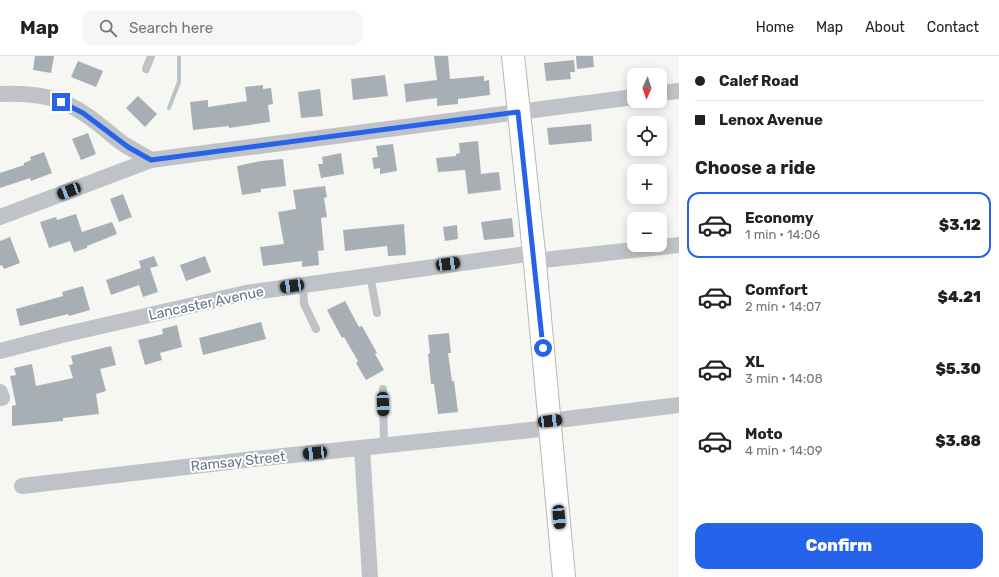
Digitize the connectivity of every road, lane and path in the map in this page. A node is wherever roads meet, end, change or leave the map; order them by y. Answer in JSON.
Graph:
{"nodes":[{"id":1,"x":151,"y":56,"type":"edge"},
{"id":2,"x":513,"y":56,"type":"edge"},
{"id":3,"x":146,"y":69,"type":"dead end"},
{"id":4,"x":679,"y":91,"type":"edge"},
{"id":5,"x":667,"y":92,"type":"edge"},
{"id":6,"x":0,"y":94,"type":"edge"},
{"id":7,"x":627,"y":98,"type":"edge"},
{"id":8,"x":518,"y":112,"type":"junction"},
{"id":9,"x":151,"y":160,"type":"junction"},
{"id":10,"x":0,"y":217,"type":"edge"},
{"id":11,"x":679,"y":245,"type":"edge"},
{"id":12,"x":534,"y":257,"type":"junction"},
{"id":13,"x":370,"y":275,"type":"junction"},
{"id":14,"x":303,"y":285,"type":"junction"},
{"id":15,"x":377,"y":313,"type":"dead end"},
{"id":16,"x":316,"y":328,"type":"dead end"},
{"id":17,"x":0,"y":351,"type":"edge"},
{"id":18,"x":383,"y":388,"type":"dead end"},
{"id":19,"x":679,"y":405,"type":"edge"},
{"id":20,"x":550,"y":424,"type":"junction"},
{"id":21,"x":384,"y":445,"type":"junction"},
{"id":22,"x":362,"y":448,"type":"junction"},
{"id":23,"x":22,"y":486,"type":"dead end"},
{"id":24,"x":370,"y":577,"type":"edge"},
{"id":25,"x":564,"y":577,"type":"edge"}],
"edges":[{"from":1,"to":3,"type":"lane"},
{"from":2,"to":8,"type":"main road"},
{"from":4,"to":5,"type":"street"},
{"from":6,"to":9,"type":"street"},
{"from":7,"to":8,"type":"street"},
{"from":8,"to":9,"type":"street"},
{"from":8,"to":12,"type":"main road"},
{"from":9,"to":10,"type":"street"},
{"from":11,"to":12,"type":"street","name":"Lancaster Avenue"},
{"from":12,"to":13,"type":"street","name":"Lancaster Avenue"},
{"from":12,"to":20,"type":"main road"},
{"from":13,"to":14,"type":"street","name":"Lancaster Avenue"},
{"from":13,"to":15,"type":"lane"},
{"from":14,"to":16,"type":"lane"},
{"from":14,"to":17,"type":"street","name":"Lancaster Avenue"},
{"from":18,"to":21,"type":"lane"},
{"from":19,"to":20,"type":"street","name":"Ramsay Street"},
{"from":20,"to":21,"type":"street","name":"Ramsay Street"},
{"from":20,"to":25,"type":"main road"},
{"from":21,"to":22,"type":"street","name":"Ramsay Street"},
{"from":22,"to":23,"type":"street","name":"Ramsay Street"},
{"from":22,"to":24,"type":"street"}]}
